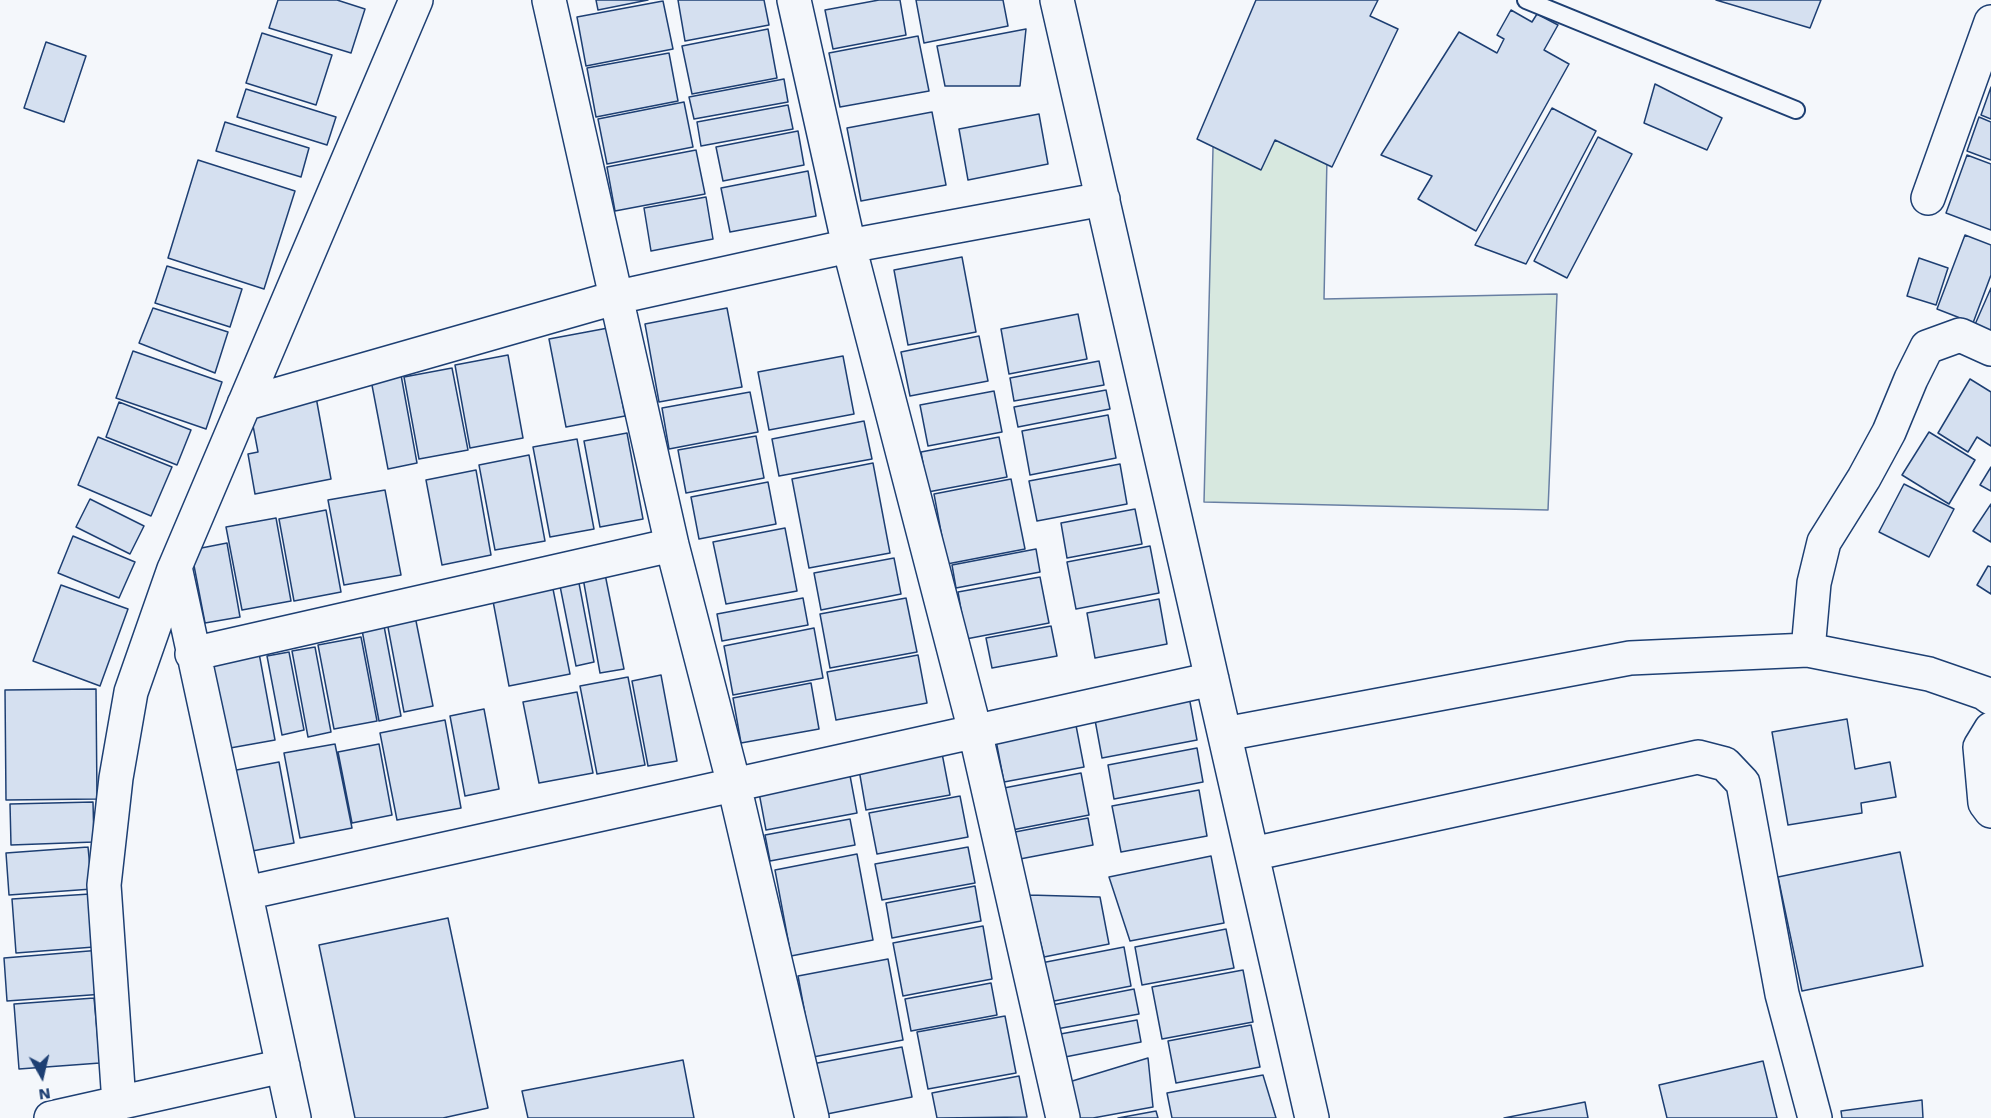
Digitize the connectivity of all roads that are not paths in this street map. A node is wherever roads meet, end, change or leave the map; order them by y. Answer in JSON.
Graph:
{"nodes":[{"id":1,"x":416,"y":0,"type":"edge"},
{"id":2,"x":549,"y":0,"type":"edge"},
{"id":3,"x":794,"y":0,"type":"edge"},
{"id":4,"x":1057,"y":0,"type":"edge"},
{"id":5,"x":1526,"y":0,"type":"edge"},
{"id":6,"x":1991,"y":22,"type":"edge"},
{"id":7,"x":1796,"y":110,"type":"dead end"},
{"id":8,"x":1928,"y":198,"type":"dead end"},
{"id":9,"x":1102,"y":199,"type":"junction"},
{"id":10,"x":849,"y":246,"type":"junction"},
{"id":11,"x":618,"y":297,"type":"junction"},
{"id":12,"x":1991,"y":349,"type":"edge"},
{"id":13,"x":244,"y":404,"type":"junction"},
{"id":14,"x":672,"y":545,"type":"junction"},
{"id":15,"x":175,"y":567,"type":"junction"},
{"id":16,"x":1808,"y":650,"type":"junction"},
{"id":17,"x":192,"y":654,"type":"junction"},
{"id":18,"x":1212,"y":679,"type":"junction"},
{"id":19,"x":1991,"y":698,"type":"edge"},
{"id":20,"x":1991,"y":729,"type":"edge"},
{"id":21,"x":975,"y":731,"type":"junction"},
{"id":22,"x":1225,"y":734,"type":"junction"},
{"id":23,"x":734,"y":785,"type":"junction"},
{"id":24,"x":1991,"y":811,"type":"edge"},
{"id":25,"x":1252,"y":854,"type":"junction"},
{"id":26,"x":246,"y":893,"type":"junction"},
{"id":27,"x":283,"y":1065,"type":"junction"},
{"id":28,"x":119,"y":1102,"type":"junction"},
{"id":29,"x":51,"y":1118,"type":"edge"},
{"id":30,"x":294,"y":1118,"type":"edge"},
{"id":31,"x":812,"y":1118,"type":"edge"},
{"id":32,"x":1063,"y":1118,"type":"edge"},
{"id":33,"x":1312,"y":1118,"type":"edge"},
{"id":34,"x":1815,"y":1118,"type":"edge"}],
"edges":[{"from":1,"to":13,"type":"street"},
{"from":2,"to":11,"type":"street"},
{"from":3,"to":10,"type":"street"},
{"from":4,"to":9,"type":"street"},
{"from":5,"to":7,"type":"lane"},
{"from":6,"to":8,"type":"street"},
{"from":9,"to":10,"type":"street"},
{"from":9,"to":18,"type":"street"},
{"from":10,"to":11,"type":"street"},
{"from":10,"to":21,"type":"street"},
{"from":11,"to":13,"type":"street"},
{"from":11,"to":14,"type":"street"},
{"from":12,"to":16,"type":"street"},
{"from":13,"to":15,"type":"street"},
{"from":14,"to":17,"type":"street"},
{"from":14,"to":23,"type":"street"},
{"from":15,"to":17,"type":"street"},
{"from":15,"to":28,"type":"street"},
{"from":16,"to":19,"type":"street"},
{"from":16,"to":22,"type":"street"},
{"from":17,"to":26,"type":"street"},
{"from":18,"to":21,"type":"street"},
{"from":18,"to":22,"type":"street"},
{"from":20,"to":24,"type":"street"},
{"from":21,"to":23,"type":"street"},
{"from":21,"to":32,"type":"street"},
{"from":22,"to":25,"type":"street"},
{"from":23,"to":26,"type":"street"},
{"from":23,"to":31,"type":"street"},
{"from":25,"to":33,"type":"street"},
{"from":25,"to":34,"type":"street"},
{"from":26,"to":27,"type":"street"},
{"from":27,"to":28,"type":"street"},
{"from":27,"to":30,"type":"street"},
{"from":28,"to":29,"type":"street"}]}
